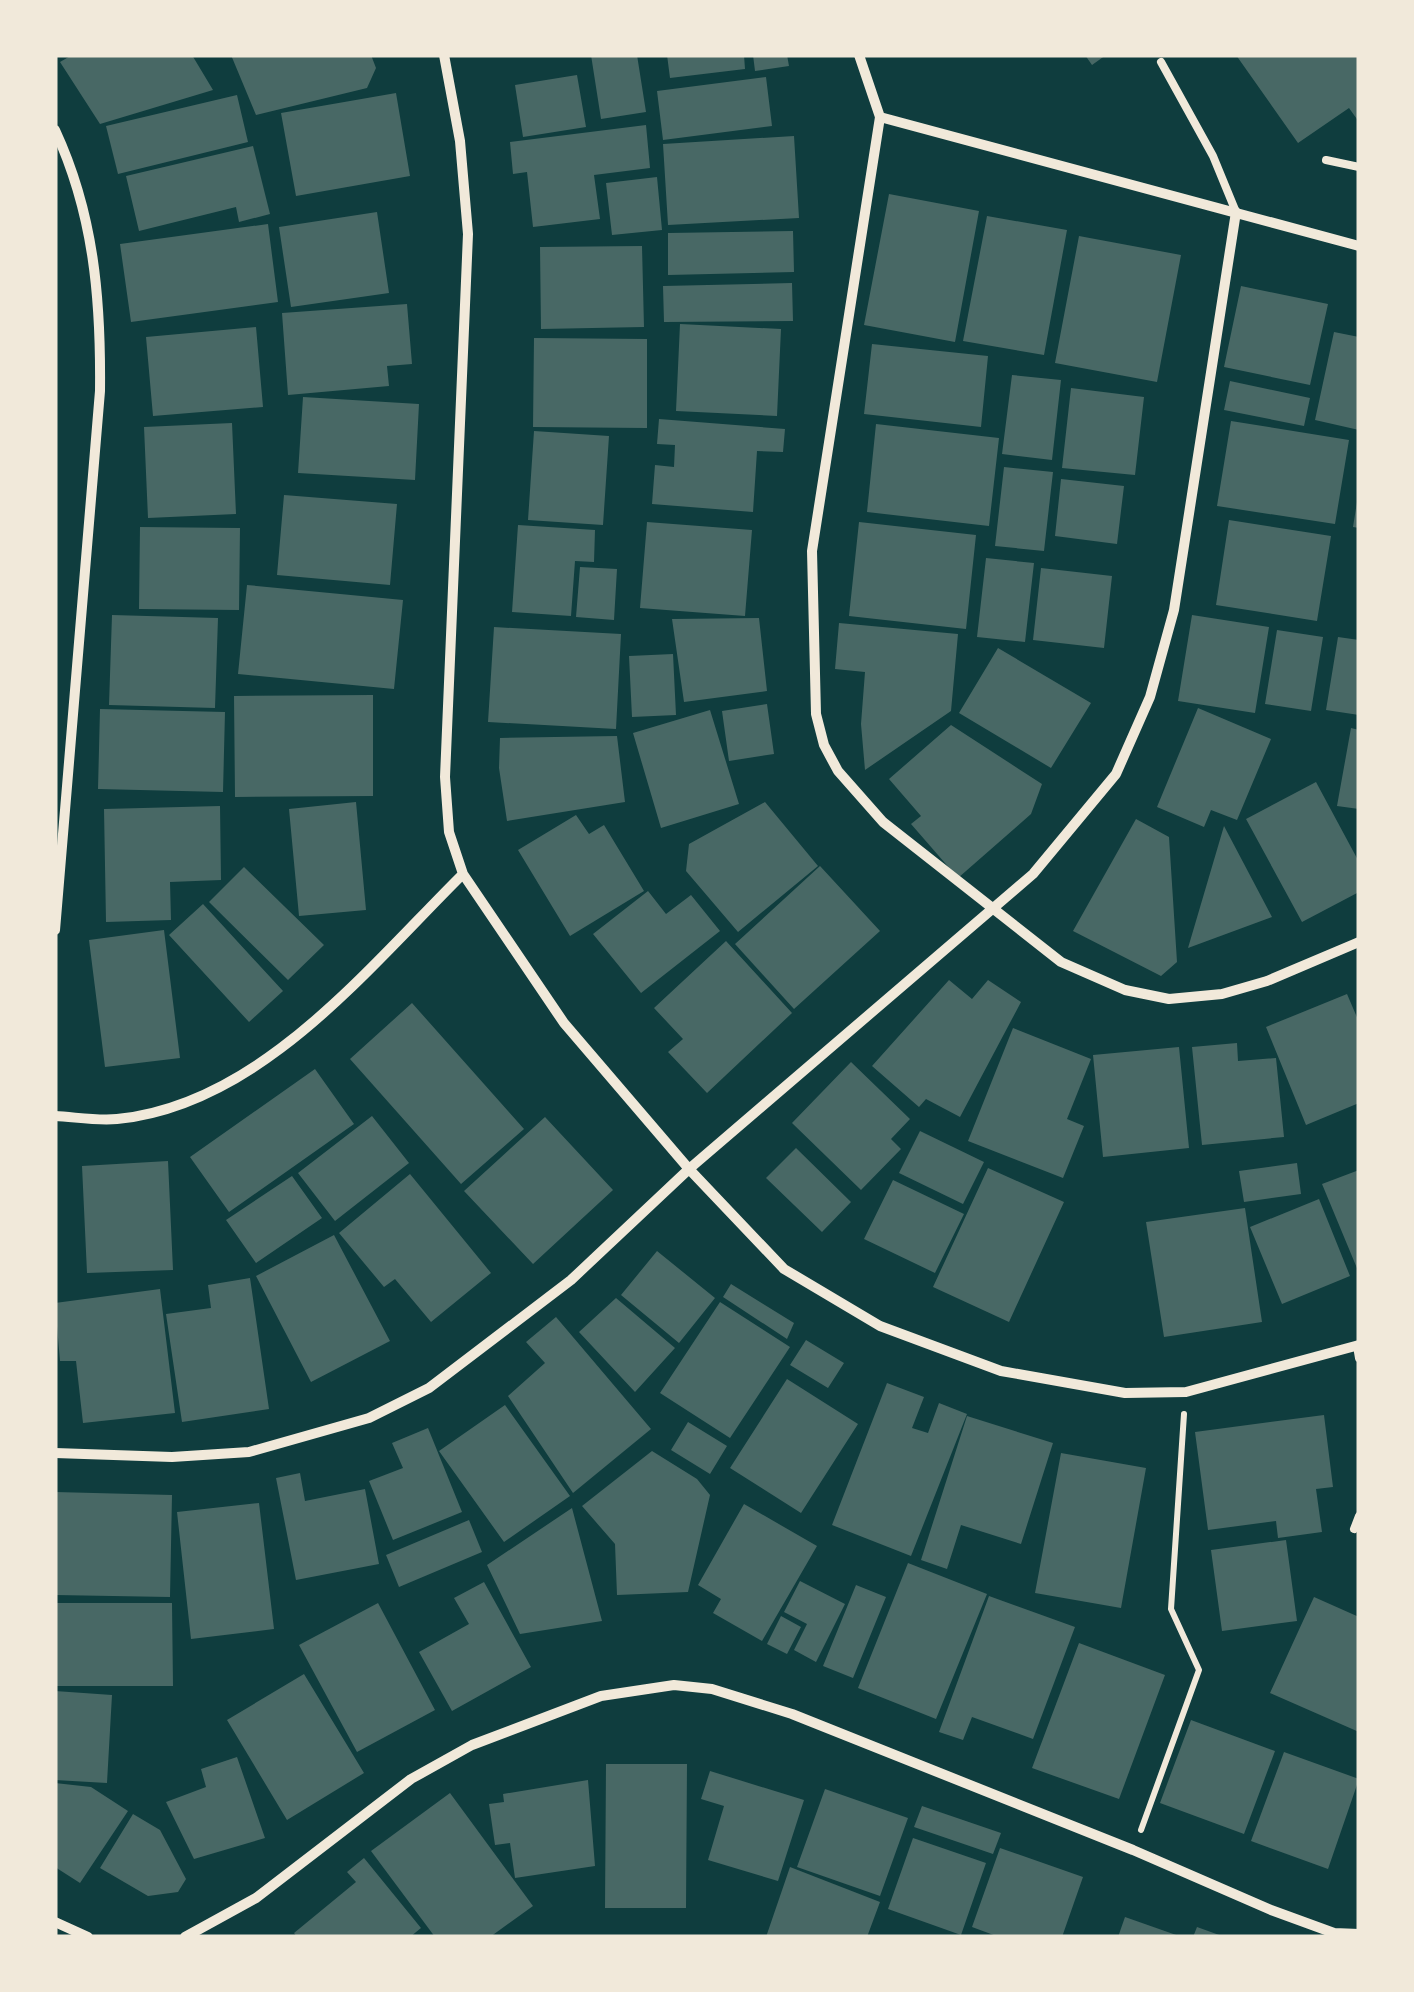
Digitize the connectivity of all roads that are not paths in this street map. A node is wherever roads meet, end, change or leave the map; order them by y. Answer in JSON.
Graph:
{"nodes":[{"id":1,"x":444,"y":55,"type":"edge"},
{"id":2,"x":859,"y":55,"type":"edge"},
{"id":3,"x":1162,"y":62,"type":"dead end"},
{"id":4,"x":880,"y":117,"type":"junction"},
{"id":5,"x":55,"y":130,"type":"edge"},
{"id":6,"x":1326,"y":160,"type":"dead end"},
{"id":7,"x":1359,"y":167,"type":"edge"},
{"id":8,"x":1236,"y":212,"type":"junction"},
{"id":9,"x":1359,"y":246,"type":"edge"},
{"id":10,"x":463,"y":874,"type":"junction"},
{"id":11,"x":995,"y":910,"type":"junction"},
{"id":12,"x":55,"y":930,"type":"edge"},
{"id":13,"x":1359,"y":942,"type":"edge"},
{"id":14,"x":55,"y":1116,"type":"edge"},
{"id":15,"x":689,"y":1170,"type":"junction"},
{"id":16,"x":1358,"y":1349,"type":"edge"},
{"id":17,"x":55,"y":1453,"type":"edge"},
{"id":18,"x":1359,"y":1516,"type":"edge"},
{"id":19,"x":1354,"y":1529,"type":"dead end"},
{"id":20,"x":55,"y":1922,"type":"edge"},
{"id":21,"x":1359,"y":1934,"type":"edge"},
{"id":22,"x":88,"y":1937,"type":"edge"},
{"id":23,"x":185,"y":1937,"type":"edge"}],
"edges":[{"from":1,"to":10,"type":"street"},
{"from":2,"to":4,"type":"street"},
{"from":3,"to":8,"type":"lane"},
{"from":4,"to":8,"type":"street"},
{"from":4,"to":11,"type":"street"},
{"from":5,"to":12,"type":"street"},
{"from":6,"to":7,"type":"lane"},
{"from":8,"to":9,"type":"street"},
{"from":8,"to":11,"type":"street"},
{"from":10,"to":14,"type":"street"},
{"from":10,"to":15,"type":"street"},
{"from":11,"to":13,"type":"street"},
{"from":11,"to":15,"type":"street"},
{"from":15,"to":16,"type":"street"},
{"from":15,"to":17,"type":"street"},
{"from":18,"to":19,"type":"lane"},
{"from":20,"to":22,"type":"street"},
{"from":21,"to":23,"type":"street"}]}
